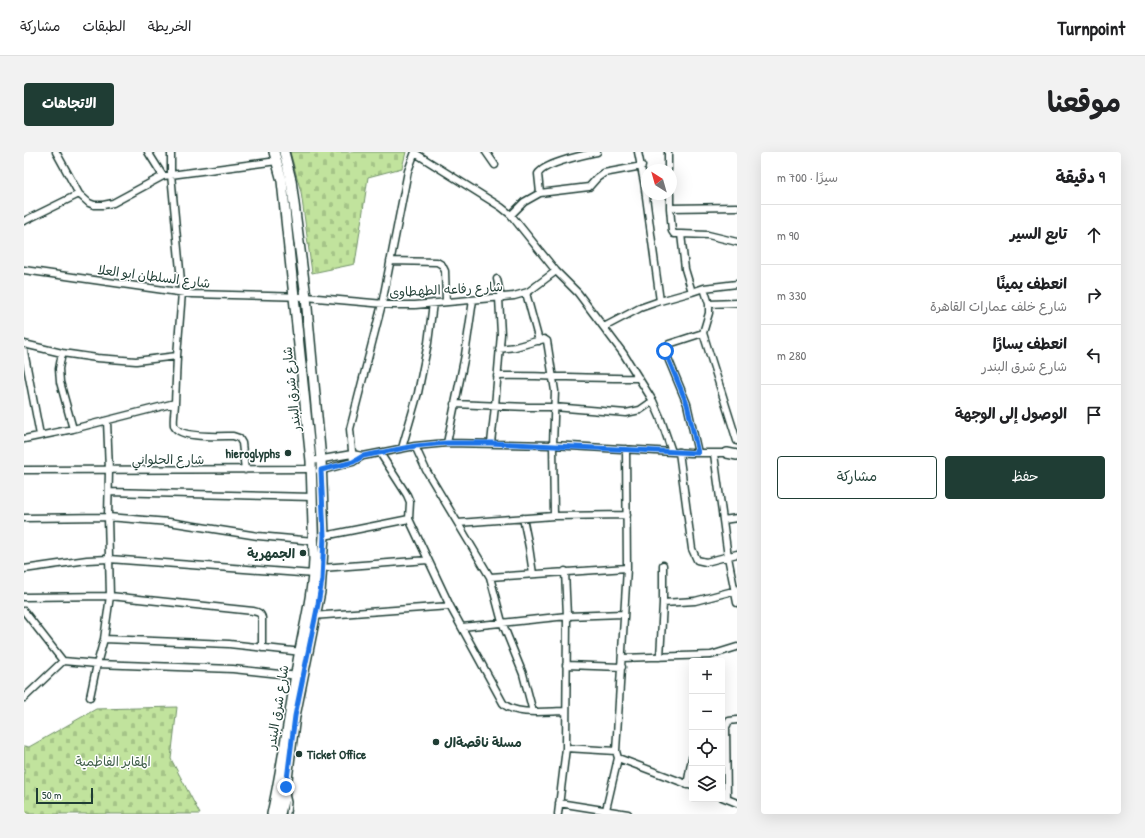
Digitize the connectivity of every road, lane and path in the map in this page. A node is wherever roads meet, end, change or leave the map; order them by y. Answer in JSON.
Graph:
{"nodes":[{"id":1,"x":56,"y":152,"type":"edge"},
{"id":2,"x":148,"y":152,"type":"edge"},
{"id":3,"x":171,"y":152,"type":"edge"},
{"id":4,"x":284,"y":152,"type":"edge"},
{"id":5,"x":415,"y":152,"type":"edge"},
{"id":6,"x":486,"y":152,"type":"edge"},
{"id":7,"x":597,"y":152,"type":"edge"},
{"id":8,"x":638,"y":152,"type":"edge"},
{"id":9,"x":668,"y":152,"type":"edge"},
{"id":10,"x":275,"y":156,"type":"edge"},
{"id":11,"x":641,"y":164,"type":"edge"},
{"id":12,"x":668,"y":164,"type":"edge"},
{"id":13,"x":495,"y":165,"type":"dead end"},
{"id":14,"x":641,"y":166,"type":"edge"},
{"id":15,"x":171,"y":174,"type":"junction"},
{"id":16,"x":163,"y":176,"type":"junction"},
{"id":17,"x":540,"y":193,"type":"junction"},
{"id":18,"x":79,"y":194,"type":"junction"},
{"id":19,"x":647,"y":200,"type":"edge"},
{"id":20,"x":670,"y":200,"type":"edge"},
{"id":21,"x":737,"y":207,"type":"edge"},
{"id":22,"x":670,"y":208,"type":"junction"},
{"id":23,"x":510,"y":215,"type":"junction"},
{"id":24,"x":24,"y":221,"type":"edge"},
{"id":25,"x":681,"y":234,"type":"junction"},
{"id":26,"x":737,"y":242,"type":"edge"},
{"id":27,"x":390,"y":261,"type":"junction"},
{"id":28,"x":24,"y":270,"type":"edge"},
{"id":29,"x":556,"y":271,"type":"junction"},
{"id":30,"x":497,"y":279,"type":"dead end"},
{"id":31,"x":737,"y":284,"type":"edge"},
{"id":32,"x":704,"y":288,"type":"junction"},
{"id":33,"x":182,"y":292,"type":"junction"},
{"id":34,"x":692,"y":292,"type":"junction"},
{"id":35,"x":526,"y":293,"type":"junction"},
{"id":36,"x":295,"y":296,"type":"junction"},
{"id":37,"x":306,"y":297,"type":"junction"},
{"id":38,"x":500,"y":298,"type":"junction"},
{"id":39,"x":473,"y":300,"type":"junction"},
{"id":40,"x":660,"y":301,"type":"junction"},
{"id":41,"x":446,"y":302,"type":"junction"},
{"id":42,"x":433,"y":303,"type":"junction"},
{"id":43,"x":737,"y":303,"type":"edge"},
{"id":44,"x":382,"y":304,"type":"junction"},
{"id":45,"x":709,"y":304,"type":"junction"},
{"id":46,"x":604,"y":327,"type":"junction"},
{"id":47,"x":703,"y":333,"type":"junction"},
{"id":48,"x":539,"y":341,"type":"junction"},
{"id":49,"x":24,"y":344,"type":"edge"},
{"id":50,"x":499,"y":349,"type":"junction"},
{"id":51,"x":24,"y":351,"type":"edge"},
{"id":52,"x":62,"y":353,"type":"junction"},
{"id":53,"x":177,"y":356,"type":"junction"},
{"id":54,"x":497,"y":376,"type":"junction"},
{"id":55,"x":554,"y":376,"type":"junction"},
{"id":56,"x":639,"y":378,"type":"junction"},
{"id":57,"x":653,"y":401,"type":"junction"},
{"id":58,"x":175,"y":403,"type":"junction"},
{"id":59,"x":454,"y":404,"type":"junction"},
{"id":60,"x":495,"y":406,"type":"junction"},
{"id":61,"x":554,"y":407,"type":"junction"},
{"id":62,"x":106,"y":421,"type":"junction"},
{"id":63,"x":72,"y":429,"type":"junction"},
{"id":64,"x":40,"y":435,"type":"junction"},
{"id":65,"x":24,"y":439,"type":"edge"},
{"id":66,"x":737,"y":441,"type":"edge"},
{"id":67,"x":447,"y":443,"type":"junction"},
{"id":68,"x":491,"y":443,"type":"junction"},
{"id":69,"x":415,"y":446,"type":"junction"},
{"id":70,"x":553,"y":446,"type":"junction"},
{"id":71,"x":402,"y":448,"type":"junction"},
{"id":72,"x":626,"y":450,"type":"junction"},
{"id":73,"x":672,"y":452,"type":"junction"},
{"id":74,"x":679,"y":452,"type":"junction"},
{"id":75,"x":737,"y":452,"type":"edge"},
{"id":76,"x":380,"y":453,"type":"junction"},
{"id":77,"x":698,"y":453,"type":"junction"},
{"id":78,"x":727,"y":453,"type":"junction"},
{"id":79,"x":352,"y":454,"type":"junction"},
{"id":80,"x":714,"y":454,"type":"junction"},
{"id":81,"x":737,"y":455,"type":"edge"},
{"id":82,"x":363,"y":456,"type":"junction"},
{"id":83,"x":321,"y":460,"type":"junction"},
{"id":84,"x":353,"y":462,"type":"junction"},
{"id":85,"x":314,"y":468,"type":"junction"},
{"id":86,"x":24,"y":470,"type":"edge"},
{"id":87,"x":109,"y":470,"type":"junction"},
{"id":88,"x":245,"y":470,"type":"junction"},
{"id":89,"x":109,"y":492,"type":"junction"},
{"id":90,"x":313,"y":497,"type":"junction"},
{"id":91,"x":626,"y":515,"type":"junction"},
{"id":92,"x":554,"y":516,"type":"junction"},
{"id":93,"x":108,"y":517,"type":"junction"},
{"id":94,"x":24,"y":518,"type":"edge"},
{"id":95,"x":523,"y":518,"type":"junction"},
{"id":96,"x":737,"y":518,"type":"edge"},
{"id":97,"x":409,"y":519,"type":"junction"},
{"id":98,"x":723,"y":520,"type":"junction"},
{"id":99,"x":458,"y":523,"type":"junction"},
{"id":100,"x":324,"y":536,"type":"junction"},
{"id":101,"x":314,"y":541,"type":"junction"},
{"id":102,"x":737,"y":554,"type":"edge"},
{"id":103,"x":728,"y":557,"type":"junction"},
{"id":104,"x":109,"y":559,"type":"junction"},
{"id":105,"x":428,"y":560,"type":"junction"},
{"id":106,"x":663,"y":565,"type":"dead end"},
{"id":107,"x":322,"y":568,"type":"junction"},
{"id":108,"x":627,"y":568,"type":"junction"},
{"id":109,"x":24,"y":569,"type":"edge"},
{"id":110,"x":565,"y":571,"type":"junction"},
{"id":111,"x":314,"y":574,"type":"junction"},
{"id":112,"x":533,"y":574,"type":"junction"},
{"id":113,"x":490,"y":577,"type":"junction"},
{"id":114,"x":735,"y":590,"type":"edge"},
{"id":115,"x":110,"y":596,"type":"junction"},
{"id":116,"x":24,"y":597,"type":"edge"},
{"id":117,"x":663,"y":603,"type":"junction"},
{"id":118,"x":737,"y":603,"type":"edge"},
{"id":119,"x":450,"y":606,"type":"junction"},
{"id":120,"x":24,"y":611,"type":"edge"},
{"id":121,"x":624,"y":614,"type":"junction"},
{"id":122,"x":311,"y":616,"type":"junction"},
{"id":123,"x":567,"y":616,"type":"junction"},
{"id":124,"x":502,"y":622,"type":"junction"},
{"id":125,"x":462,"y":627,"type":"junction"},
{"id":126,"x":104,"y":638,"type":"junction"},
{"id":127,"x":737,"y":647,"type":"edge"},
{"id":128,"x":262,"y":648,"type":"junction"},
{"id":129,"x":304,"y":652,"type":"junction"},
{"id":130,"x":660,"y":657,"type":"junction"},
{"id":131,"x":622,"y":658,"type":"junction"},
{"id":132,"x":710,"y":658,"type":"edge"},
{"id":133,"x":63,"y":661,"type":"junction"},
{"id":134,"x":97,"y":664,"type":"junction"},
{"id":135,"x":566,"y":665,"type":"junction"},
{"id":136,"x":622,"y":666,"type":"junction"},
{"id":137,"x":299,"y":676,"type":"junction"},
{"id":138,"x":90,"y":697,"type":"dead end"},
{"id":139,"x":24,"y":698,"type":"edge"},
{"id":140,"x":565,"y":711,"type":"junction"},
{"id":141,"x":533,"y":712,"type":"junction"},
{"id":142,"x":737,"y":720,"type":"edge"},
{"id":143,"x":566,"y":748,"type":"junction"},
{"id":144,"x":616,"y":751,"type":"junction"},
{"id":145,"x":618,"y":758,"type":"junction"},
{"id":146,"x":284,"y":768,"type":"junction"},
{"id":147,"x":689,"y":786,"type":"edge"},
{"id":148,"x":286,"y":787,"type":"junction"},
{"id":149,"x":725,"y":798,"type":"edge"},
{"id":150,"x":559,"y":803,"type":"junction"},
{"id":151,"x":737,"y":803,"type":"edge"},
{"id":152,"x":279,"y":807,"type":"edge"},
{"id":153,"x":605,"y":812,"type":"edge"},
{"id":154,"x":272,"y":814,"type":"edge"},
{"id":155,"x":288,"y":814,"type":"edge"},
{"id":156,"x":558,"y":814,"type":"edge"},
{"id":157,"x":628,"y":814,"type":"edge"}],
"edges":[{"from":1,"to":18,"type":"street"},
{"from":2,"to":16,"type":"street"},
{"from":3,"to":15,"type":"street"},
{"from":4,"to":37,"type":"main road","name":"شارع شرق البندر"},
{"from":5,"to":23,"type":"street"},
{"from":5,"to":27,"type":"street"},
{"from":6,"to":13,"type":"street"},
{"from":7,"to":17,"type":"street"},
{"from":8,"to":11,"type":"street"},
{"from":9,"to":12,"type":"street"},
{"from":10,"to":15,"type":"street"},
{"from":10,"to":36,"type":"main road","name":"شارع شرق البندر"},
{"from":14,"to":17,"type":"street"},
{"from":15,"to":16,"type":"street"},
{"from":15,"to":33,"type":"street"},
{"from":16,"to":18,"type":"street"},
{"from":17,"to":23,"type":"street"},
{"from":18,"to":24,"type":"street"},
{"from":19,"to":40,"type":"street"},
{"from":20,"to":22,"type":"street"},
{"from":21,"to":22,"type":"street"},
{"from":22,"to":25,"type":"street"},
{"from":23,"to":29,"type":"street"},
{"from":25,"to":26,"type":"street"},
{"from":25,"to":34,"type":"street"},
{"from":27,"to":41,"type":"street"},
{"from":27,"to":44,"type":"street"},
{"from":28,"to":33,"type":"street","name":"شارع السلطان ابو العلا"},
{"from":29,"to":35,"type":"street","name":"شارع رفاعه الطهطاوى"},
{"from":29,"to":46,"type":"street"},
{"from":30,"to":38,"type":"street"},
{"from":31,"to":32,"type":"street"},
{"from":32,"to":34,"type":"street"},
{"from":32,"to":45,"type":"street"},
{"from":33,"to":36,"type":"street","name":"شارع السلطان ابو العلا"},
{"from":33,"to":53,"type":"street"},
{"from":34,"to":40,"type":"street"},
{"from":35,"to":38,"type":"street","name":"شارع رفاعه الطهطاوى"},
{"from":35,"to":48,"type":"street"},
{"from":36,"to":37,"type":"street","name":"شارع السلطان ابو العلا"},
{"from":36,"to":85,"type":"main road","name":"شارع شرق البندر"},
{"from":37,"to":44,"type":"street","name":"شارع رفاعه الطهطاوى"},
{"from":37,"to":83,"type":"main road","name":"شارع شرق البندر"},
{"from":38,"to":39,"type":"street","name":"شارع رفاعه الطهطاوى"},
{"from":38,"to":50,"type":"street"},
{"from":39,"to":41,"type":"street","name":"شارع رفاعه الطهطاوى"},
{"from":39,"to":59,"type":"street"},
{"from":40,"to":46,"type":"street"},
{"from":41,"to":42,"type":"street","name":"شارع رفاعه الطهطاوى"},
{"from":42,"to":44,"type":"street","name":"شارع رفاعه الطهطاوى"},
{"from":42,"to":71,"type":"street"},
{"from":43,"to":45,"type":"street"},
{"from":44,"to":79,"type":"street"},
{"from":45,"to":47,"type":"street"},
{"from":46,"to":56,"type":"street"},
{"from":47,"to":66,"type":"street"},
{"from":47,"to":77,"type":"street"},
{"from":48,"to":50,"type":"street"},
{"from":48,"to":55,"type":"street"},
{"from":49,"to":52,"type":"street"},
{"from":50,"to":54,"type":"street"},
{"from":51,"to":64,"type":"street"},
{"from":52,"to":53,"type":"street"},
{"from":52,"to":63,"type":"street"},
{"from":53,"to":58,"type":"street"},
{"from":54,"to":55,"type":"street"},
{"from":54,"to":60,"type":"street"},
{"from":55,"to":56,"type":"street"},
{"from":55,"to":61,"type":"street"},
{"from":56,"to":57,"type":"street"},
{"from":57,"to":61,"type":"street"},
{"from":57,"to":73,"type":"street"},
{"from":58,"to":62,"type":"street"},
{"from":58,"to":88,"type":"street"},
{"from":59,"to":60,"type":"street"},
{"from":59,"to":67,"type":"street"},
{"from":60,"to":61,"type":"street"},
{"from":60,"to":68,"type":"street"},
{"from":61,"to":70,"type":"street"},
{"from":62,"to":63,"type":"street"},
{"from":62,"to":87,"type":"street"},
{"from":63,"to":64,"type":"street"},
{"from":64,"to":65,"type":"street"},
{"from":67,"to":68,"type":"street"},
{"from":67,"to":69,"type":"street"},
{"from":68,"to":70,"type":"street"},
{"from":69,"to":71,"type":"street"},
{"from":69,"to":99,"type":"street"},
{"from":70,"to":72,"type":"street"},
{"from":70,"to":92,"type":"street"},
{"from":71,"to":76,"type":"street"},
{"from":72,"to":73,"type":"street"},
{"from":72,"to":91,"type":"street"},
{"from":73,"to":74,"type":"street"},
{"from":74,"to":77,"type":"street"},
{"from":74,"to":103,"type":"street"},
{"from":75,"to":78,"type":"street"},
{"from":76,"to":82,"type":"street"},
{"from":76,"to":97,"type":"street"},
{"from":77,"to":80,"type":"street"},
{"from":78,"to":80,"type":"street"},
{"from":78,"to":81,"type":"main road"},
{"from":79,"to":82,"type":"street"},
{"from":79,"to":83,"type":"street"},
{"from":79,"to":84,"type":"street"},
{"from":80,"to":98,"type":"street"},
{"from":82,"to":84,"type":"street","name":"شارع الحلواني"},
{"from":83,"to":85,"type":"main road","name":"شارع شرق البندر"},
{"from":84,"to":85,"type":"street","name":"شارع الحلواني"},
{"from":85,"to":88,"type":"street","name":"شارع الحلواني"},
{"from":85,"to":90,"type":"main road","name":"شارع شرق البندر"},
{"from":85,"to":100,"type":"main road","name":"شارع شرق البندر"},
{"from":86,"to":87,"type":"street","name":"شارع الحلواني"},
{"from":87,"to":88,"type":"street","name":"شارع الحلواني"},
{"from":87,"to":89,"type":"street"},
{"from":89,"to":90,"type":"street"},
{"from":89,"to":93,"type":"street"},
{"from":90,"to":101,"type":"main road","name":"شارع شرق البندر"},
{"from":91,"to":92,"type":"street"},
{"from":91,"to":108,"type":"street"},
{"from":92,"to":95,"type":"street"},
{"from":93,"to":94,"type":"street"},
{"from":93,"to":101,"type":"street"},
{"from":93,"to":104,"type":"street"},
{"from":95,"to":99,"type":"street"},
{"from":95,"to":112,"type":"street"},
{"from":96,"to":98,"type":"street"},
{"from":97,"to":100,"type":"street"},
{"from":97,"to":105,"type":"street"},
{"from":98,"to":103,"type":"street"},
{"from":99,"to":113,"type":"street"},
{"from":100,"to":107,"type":"main road","name":"شارع شرق البندر"},
{"from":101,"to":111,"type":"main road","name":"شارع شرق البندر"},
{"from":102,"to":103,"type":"street"},
{"from":103,"to":114,"type":"street"},
{"from":104,"to":109,"type":"street"},
{"from":104,"to":111,"type":"street"},
{"from":104,"to":115,"type":"street"},
{"from":105,"to":107,"type":"street"},
{"from":105,"to":119,"type":"street"},
{"from":106,"to":117,"type":"street"},
{"from":107,"to":122,"type":"main road","name":"شارع شرق البندر"},
{"from":108,"to":110,"type":"street"},
{"from":108,"to":121,"type":"street"},
{"from":110,"to":112,"type":"street"},
{"from":110,"to":123,"type":"street"},
{"from":111,"to":122,"type":"main road","name":"شارع شرق البندر"},
{"from":112,"to":113,"type":"street"},
{"from":113,"to":124,"type":"street"},
{"from":114,"to":117,"type":"street"},
{"from":114,"to":118,"type":"street"},
{"from":115,"to":116,"type":"street"},
{"from":115,"to":126,"type":"street"},
{"from":115,"to":128,"type":"street"},
{"from":117,"to":130,"type":"street"},
{"from":119,"to":122,"type":"street"},
{"from":119,"to":125,"type":"street"},
{"from":120,"to":133,"type":"street"},
{"from":121,"to":123,"type":"street"},
{"from":121,"to":131,"type":"street"},
{"from":122,"to":129,"type":"main road","name":"شارع شرق البندر"},
{"from":123,"to":124,"type":"street"},
{"from":123,"to":135,"type":"street"},
{"from":124,"to":125,"type":"street"},
{"from":124,"to":141,"type":"street"},
{"from":125,"to":141,"type":"street"},
{"from":126,"to":128,"type":"street"},
{"from":126,"to":134,"type":"street"},
{"from":127,"to":132,"type":"street"},
{"from":128,"to":129,"type":"street"},
{"from":129,"to":137,"type":"main road","name":"شارع شرق البندر"},
{"from":130,"to":131,"type":"street"},
{"from":130,"to":132,"type":"street"},
{"from":131,"to":136,"type":"street"},
{"from":133,"to":134,"type":"street"},
{"from":133,"to":139,"type":"street"},
{"from":134,"to":137,"type":"street"},
{"from":134,"to":138,"type":"street"},
{"from":135,"to":136,"type":"street"},
{"from":135,"to":140,"type":"street"},
{"from":136,"to":144,"type":"street"},
{"from":137,"to":146,"type":"main road","name":"شارع شرق البندر"},
{"from":140,"to":141,"type":"street"},
{"from":140,"to":143,"type":"street"},
{"from":142,"to":149,"type":"street"},
{"from":143,"to":144,"type":"street"},
{"from":143,"to":150,"type":"street"},
{"from":144,"to":145,"type":"street"},
{"from":145,"to":147,"type":"street"},
{"from":145,"to":153,"type":"street"},
{"from":146,"to":148,"type":"main road","name":"شارع شرق البندر"},
{"from":146,"to":152,"type":"main road","name":"شارع شرق البندر"},
{"from":148,"to":152,"type":"main road","name":"شارع شرق البندر"},
{"from":148,"to":155,"type":"lane"},
{"from":149,"to":151,"type":"street"},
{"from":150,"to":153,"type":"street"},
{"from":150,"to":156,"type":"street"},
{"from":152,"to":154,"type":"main road","name":"شارع شرق البندر"},
{"from":153,"to":157,"type":"street"}]}
